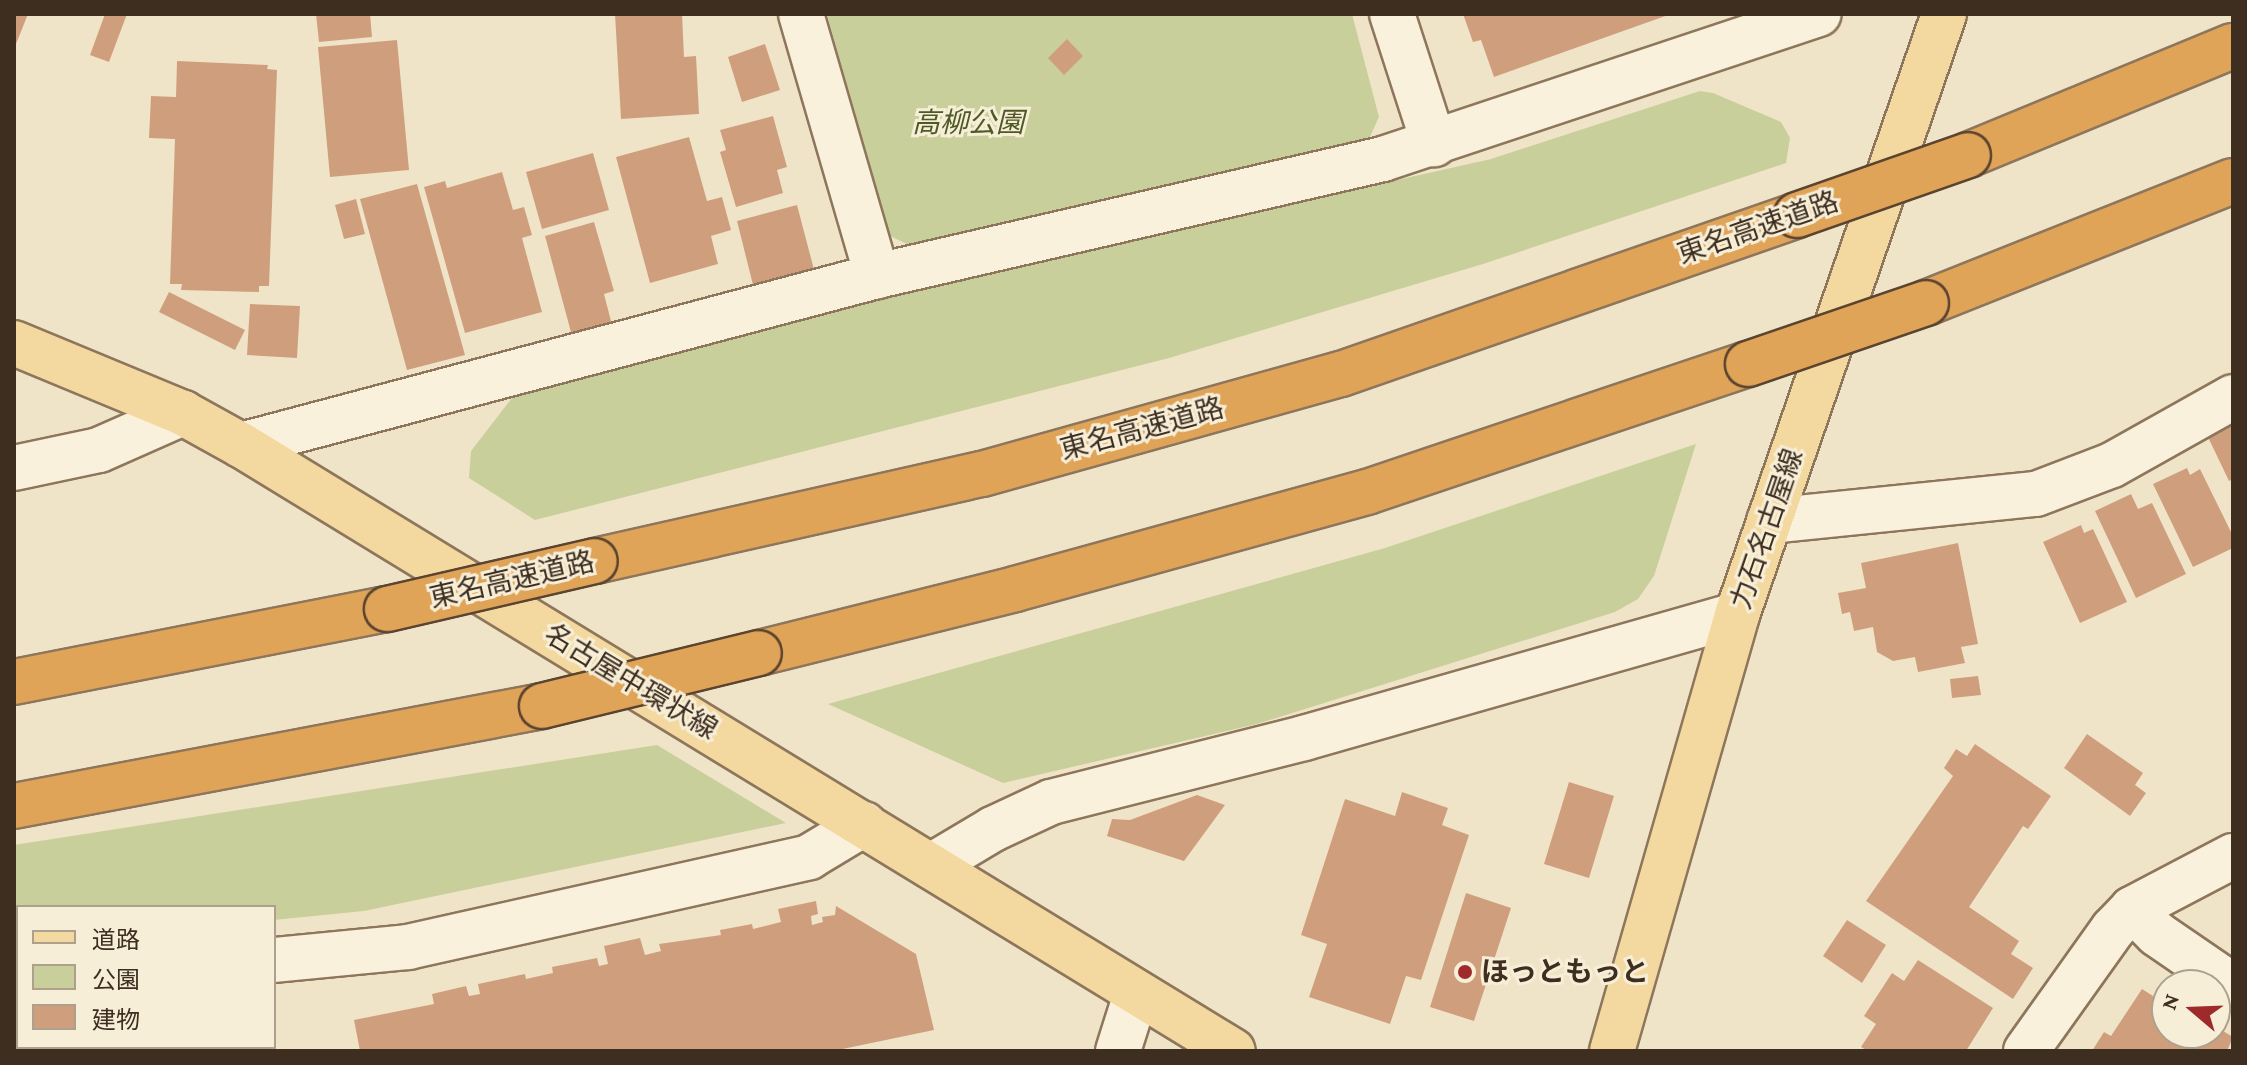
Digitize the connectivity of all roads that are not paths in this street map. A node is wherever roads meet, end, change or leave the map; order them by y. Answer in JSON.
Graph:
{"nodes":[{"id":1,"x":801,"y":14,"type":"edge"},
{"id":2,"x":1392,"y":14,"type":"edge"},
{"id":3,"x":1818,"y":14,"type":"edge"},
{"id":4,"x":1944,"y":14,"type":"edge"},
{"id":5,"x":2233,"y":46,"type":"edge"},
{"id":6,"x":1434,"y":144,"type":"junction"},
{"id":7,"x":2233,"y":181,"type":"edge"},
{"id":8,"x":877,"y":276,"type":"junction"},
{"id":9,"x":14,"y":343,"type":"edge"},
{"id":10,"x":2233,"y":397,"type":"edge"},
{"id":11,"x":183,"y":413,"type":"junction"},
{"id":12,"x":241,"y":445,"type":"junction"},
{"id":13,"x":14,"y":468,"type":"edge"},
{"id":14,"x":1769,"y":521,"type":"junction"},
{"id":15,"x":1737,"y":615,"type":"junction"},
{"id":16,"x":14,"y":682,"type":"edge"},
{"id":17,"x":14,"y":806,"type":"edge"},
{"id":18,"x":864,"y":824,"type":"junction"},
{"id":19,"x":2233,"y":856,"type":"edge"},
{"id":20,"x":931,"y":866,"type":"junction"},
{"id":21,"x":2132,"y":909,"type":"junction"},
{"id":22,"x":276,"y":960,"type":"edge"},
{"id":23,"x":2233,"y":986,"type":"edge"},
{"id":24,"x":1136,"y":994,"type":"junction"},
{"id":25,"x":1118,"y":1051,"type":"edge"},
{"id":26,"x":1233,"y":1051,"type":"edge"},
{"id":27,"x":1612,"y":1051,"type":"edge"},
{"id":28,"x":2026,"y":1051,"type":"edge"}],
"edges":[{"from":1,"to":8,"type":"street"},
{"from":2,"to":6,"type":"street"},
{"from":3,"to":6,"type":"street"},
{"from":4,"to":14,"type":"main road","name":"力石名古屋線"},
{"from":5,"to":16,"type":"highway","name":"東名高速道路","bridge":true},
{"from":6,"to":8,"type":"street"},
{"from":7,"to":17,"type":"highway","bridge":true},
{"from":8,"to":12,"type":"street"},
{"from":9,"to":11,"type":"main road","name":"名古屋中環状線"},
{"from":10,"to":14,"type":"street"},
{"from":11,"to":12,"type":"main road","name":"名古屋中環状線"},
{"from":11,"to":13,"type":"street"},
{"from":12,"to":18,"type":"main road","name":"名古屋中環状線"},
{"from":14,"to":15,"type":"main road","name":"力石名古屋線"},
{"from":15,"to":20,"type":"street"},
{"from":15,"to":27,"type":"main road","name":"力石名古屋線"},
{"from":18,"to":20,"type":"main road","name":"名古屋中環状線"},
{"from":18,"to":22,"type":"street"},
{"from":19,"to":21,"type":"street"},
{"from":20,"to":24,"type":"main road","name":"名古屋中環状線"},
{"from":21,"to":23,"type":"street"},
{"from":21,"to":28,"type":"street"},
{"from":24,"to":25,"type":"street"},
{"from":24,"to":26,"type":"main road","name":"名古屋中環状線"}]}
